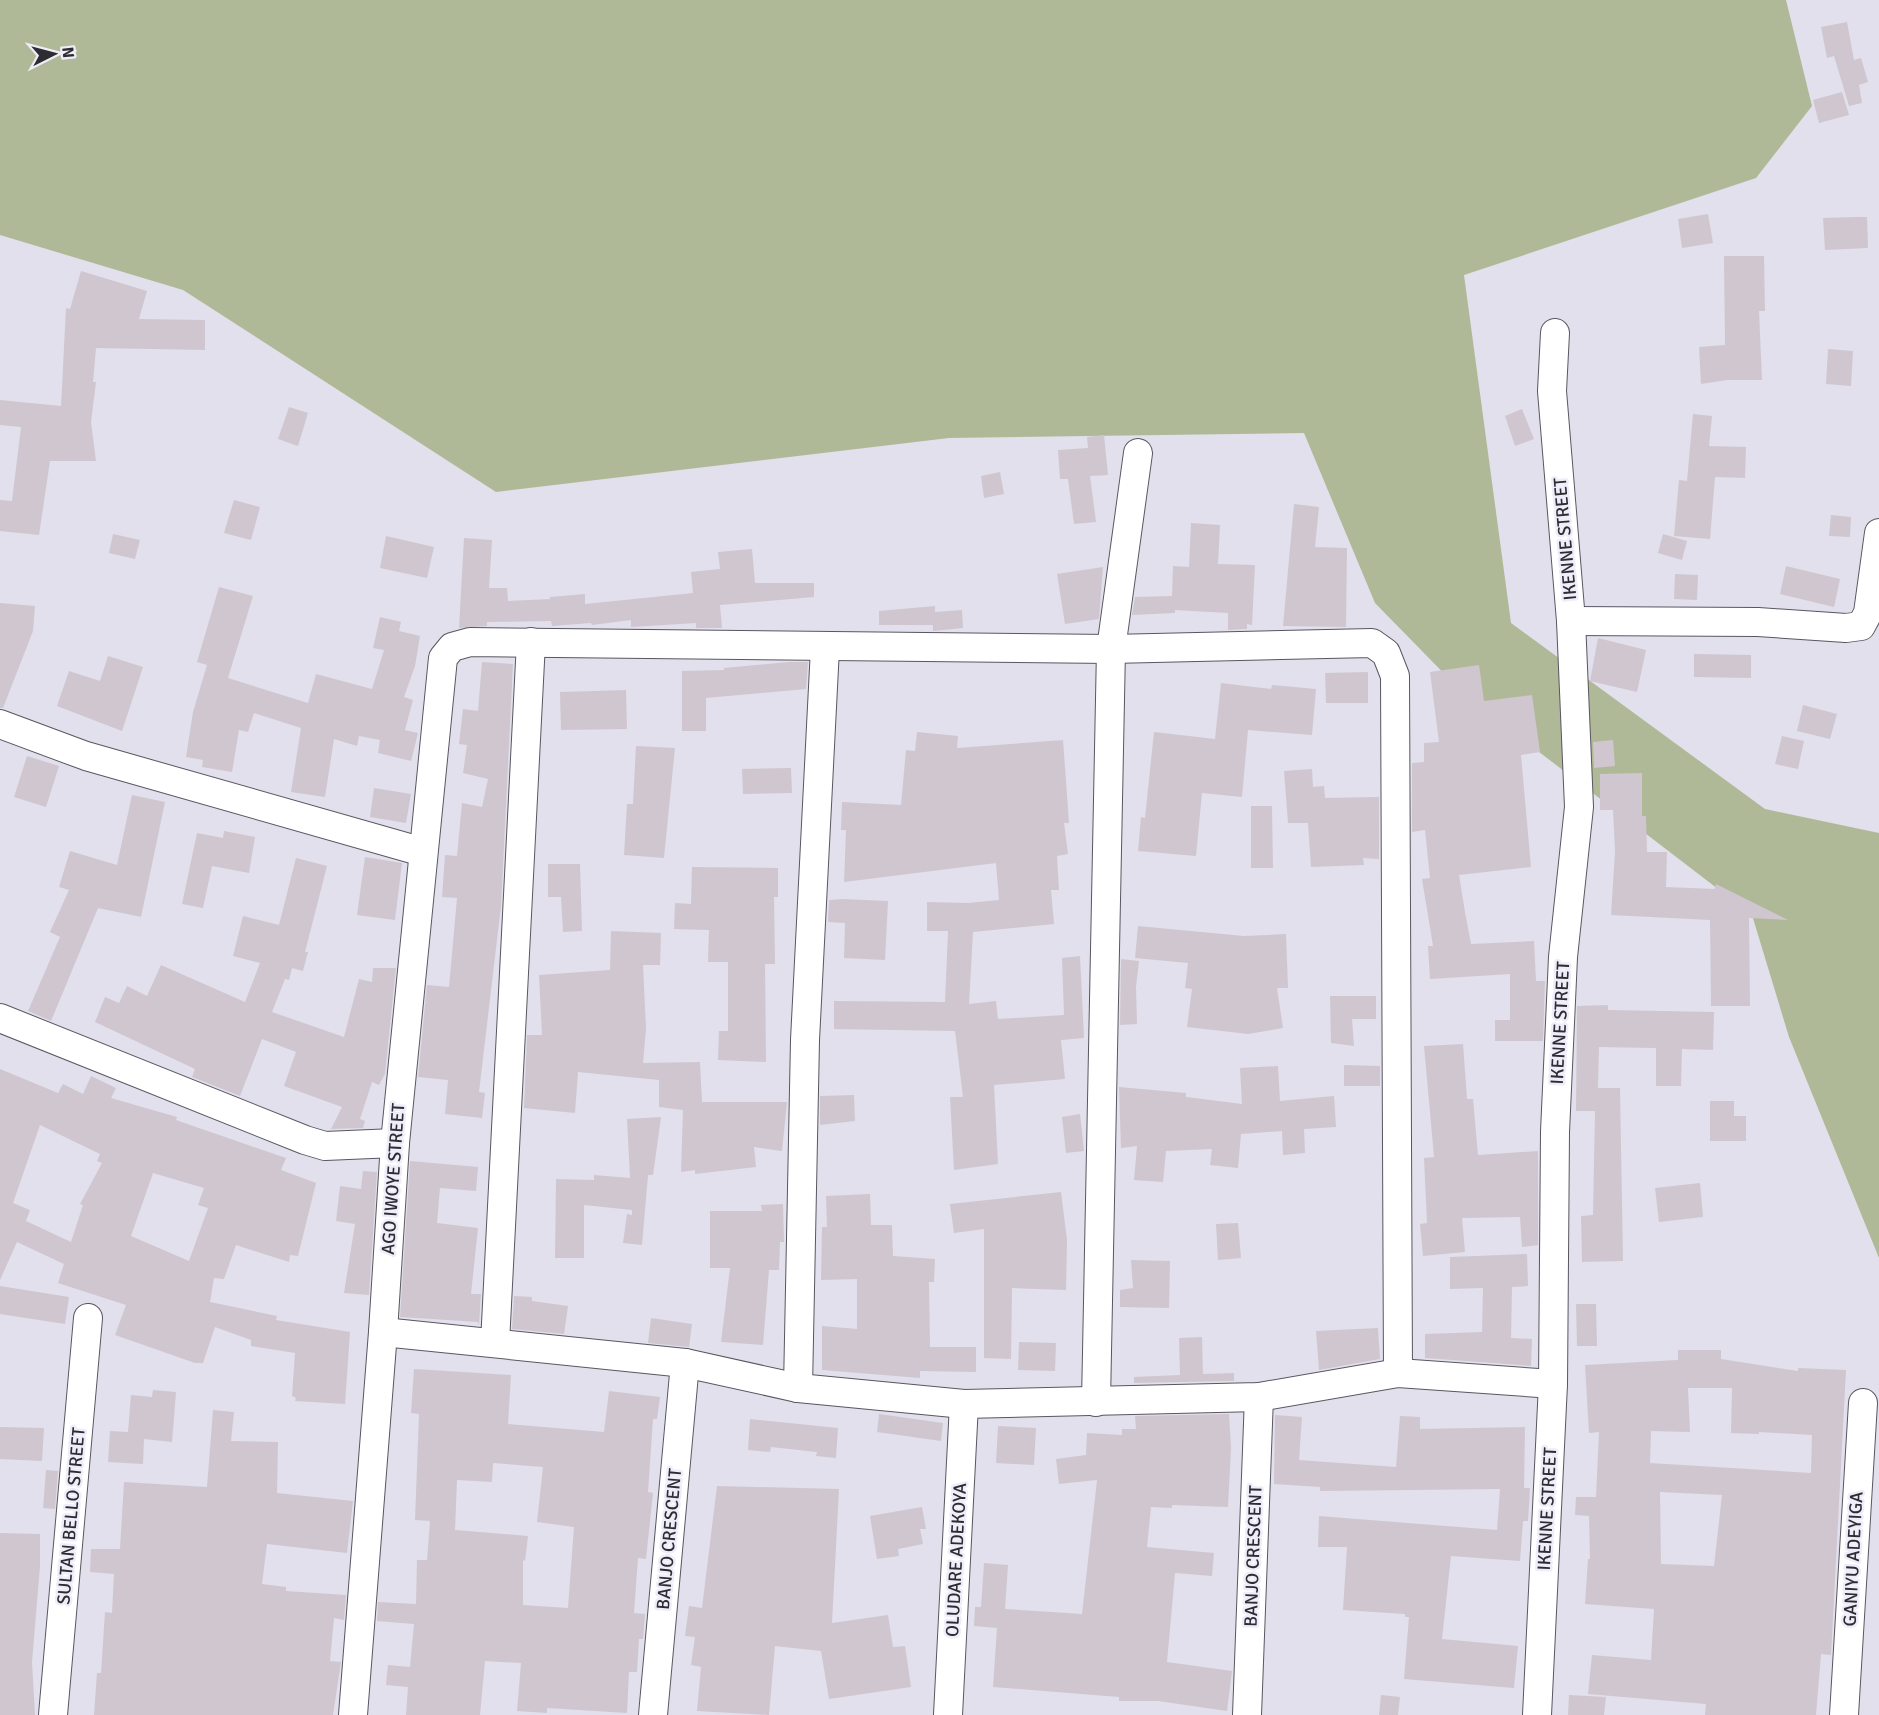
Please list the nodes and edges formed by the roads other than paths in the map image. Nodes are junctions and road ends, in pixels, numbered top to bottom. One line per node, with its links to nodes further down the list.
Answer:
1 (1555, 333): 4 (street, IKENNE STREET)
2 (1138, 453): 7 (street)
3 (1879, 533): 4 (street)
4 (1572, 621): 17 (street, IKENNE STREET)
5 (531, 642): 6 (street); 9 (street, AGO IWOYE STREET); 14 (street)
6 (825, 648): 7 (street); 18 (street)
7 (1111, 649): 16 (street); 20 (street)
8 (0, 724): 9 (street)
9 (423, 852): 11 (street, AGO IWOYE STREET)
10 (0, 1018): 11 (street)
11 (394, 1143): 13 (street, AGO IWOYE STREET)
12 (88, 1318): 23 (street, SULTAN BELLO STREET)
13 (383, 1332): 14 (street); 24 (street, AGO IWOYE STREET)
14 (495, 1343): 15 (street)
15 (685, 1363): 18 (street); 25 (street, BANJO CRESCENT)
16 (1398, 1373): 17 (street); 19 (street)
17 (1553, 1384): 28 (street, IKENNE STREET)
18 (798, 1388): 22 (street)
19 (1259, 1397): 20 (street); 27 (street, BANJO CRESCENT)
20 (1095, 1402): 22 (street)
21 (1863, 1403): 29 (street, GANIYU ADEYIGA)
22 (964, 1404): 26 (street, OLUDARE ADEKOYA)
23 (53, 1715)
24 (353, 1715)
25 (653, 1715)
26 (948, 1715)
27 (1247, 1715)
28 (1537, 1715)
29 (1844, 1715)

